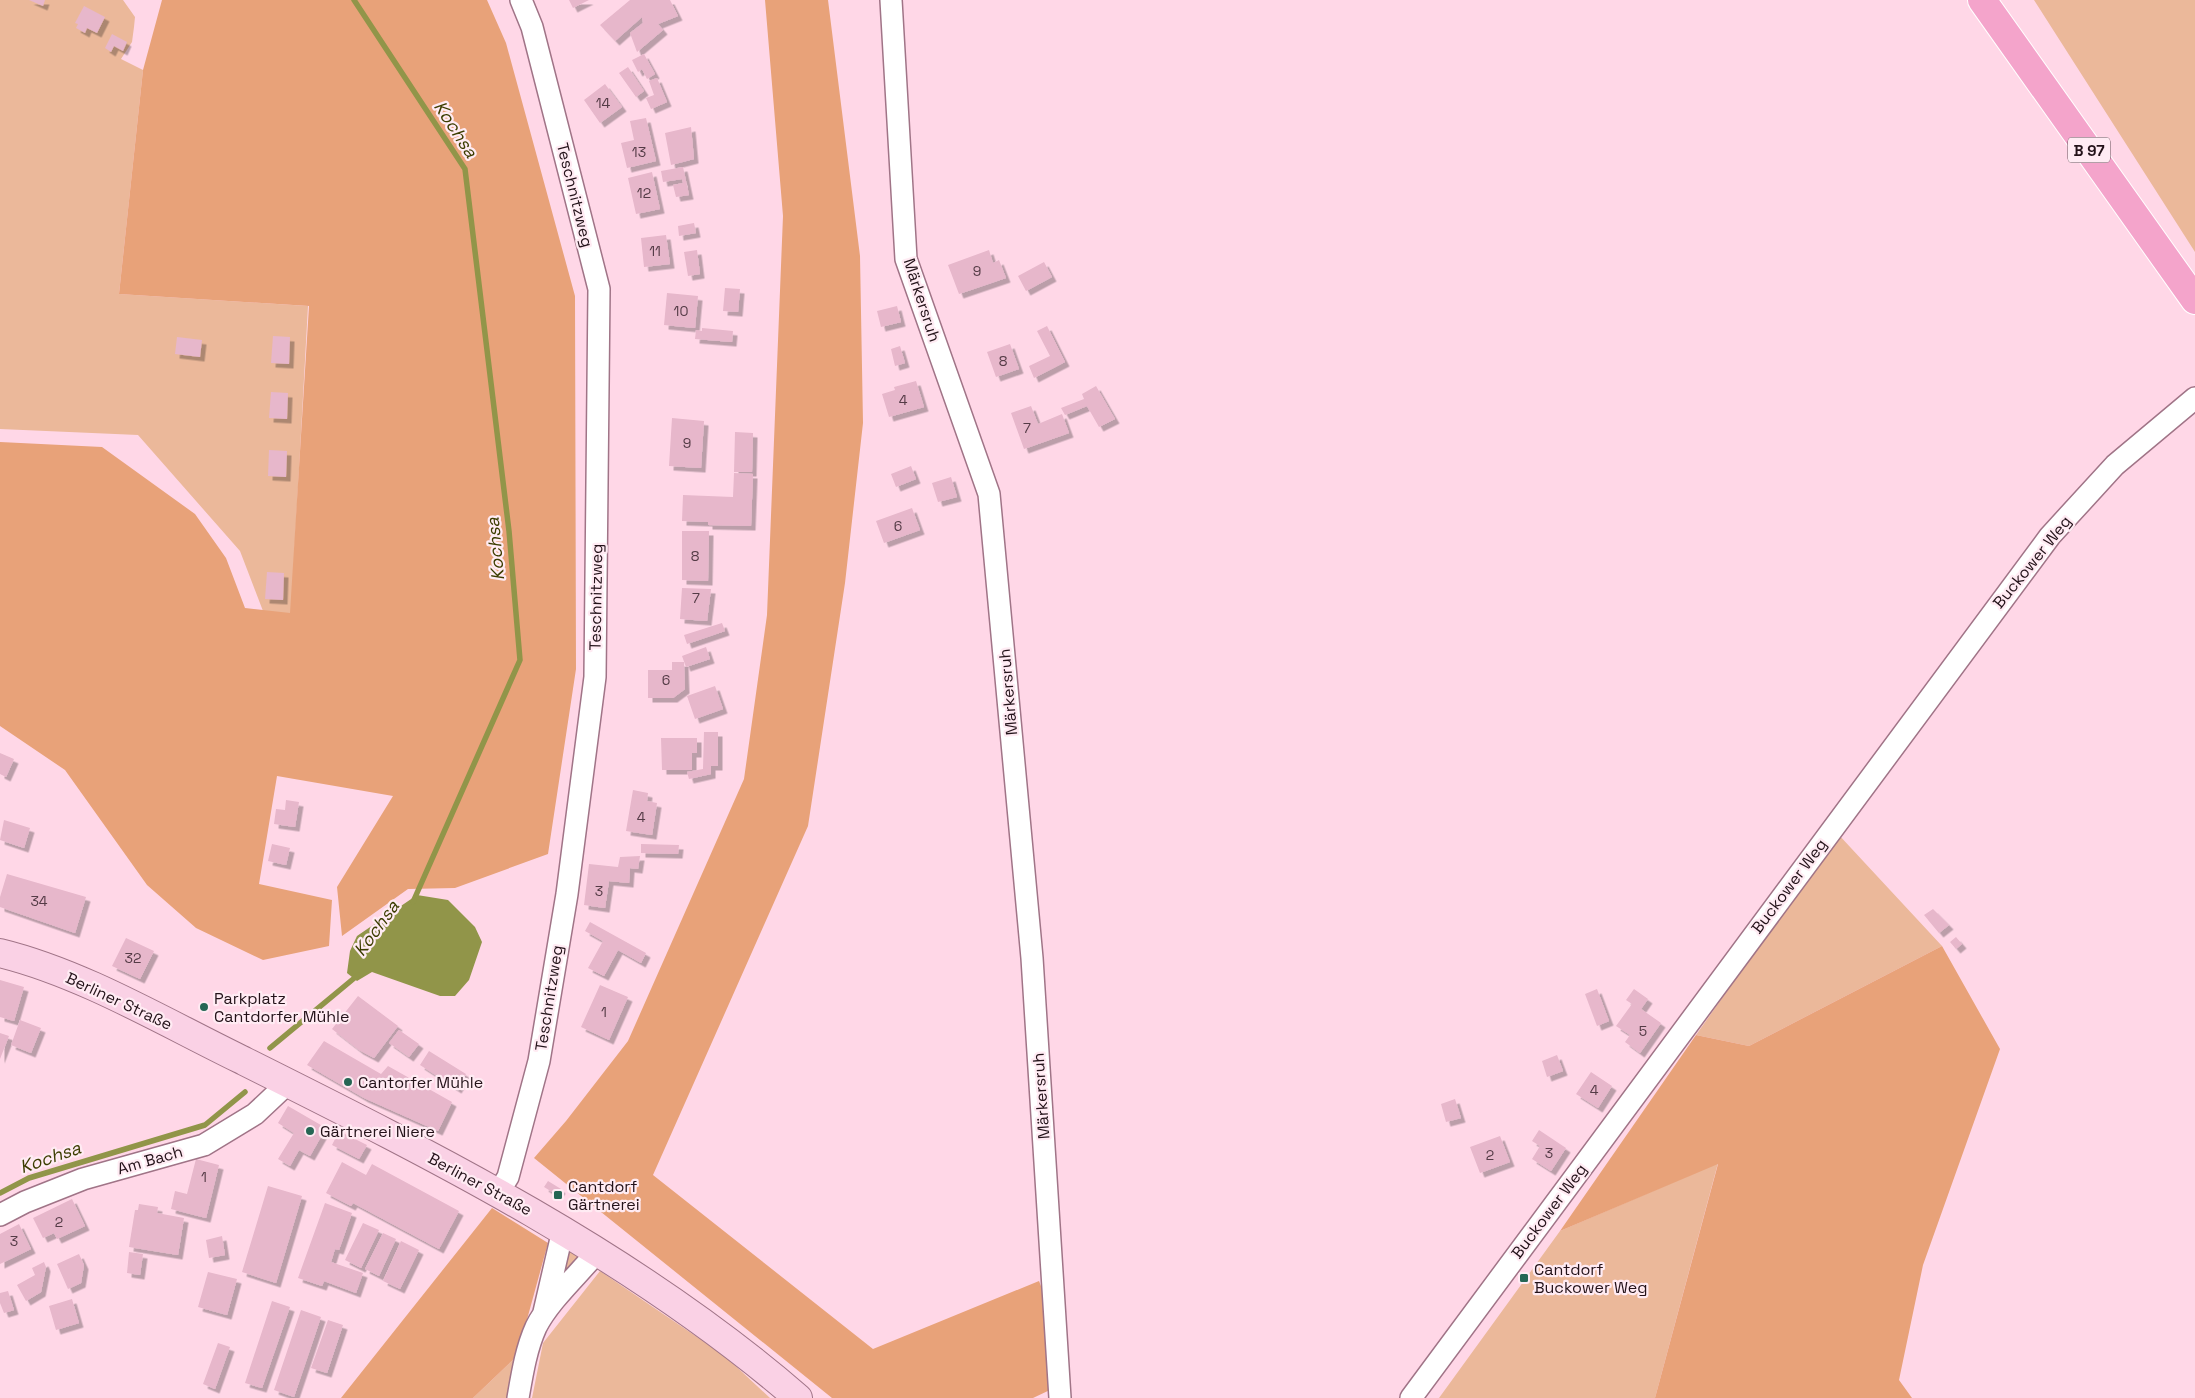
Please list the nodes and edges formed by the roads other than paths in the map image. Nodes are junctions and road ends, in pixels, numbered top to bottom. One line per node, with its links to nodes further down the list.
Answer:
1 (521, 0): 8 (street, Teschnitzweg)
2 (892, 0): 15 (street, Märkersruh)
3 (1982, 0): 4 (main road, B 97)
4 (2195, 300)
5 (2195, 398): 16 (street, Buckower Weg)
6 (0, 952): 7 (main road, Berliner Straße)
7 (288, 1083): 8 (main road, Berliner Straße); 9 (street, Am Bach)
8 (498, 1193): 10 (main road, Berliner Straße)
9 (0, 1215)
10 (562, 1230): 11 (main road, Berliner Straße); 12 (street)
11 (597, 1252): 12 (street); 14 (main road, Berliner Straße)
12 (543, 1315): 13 (street)
13 (518, 1398)
14 (798, 1398)
15 (1060, 1398)
16 (1410, 1398)

